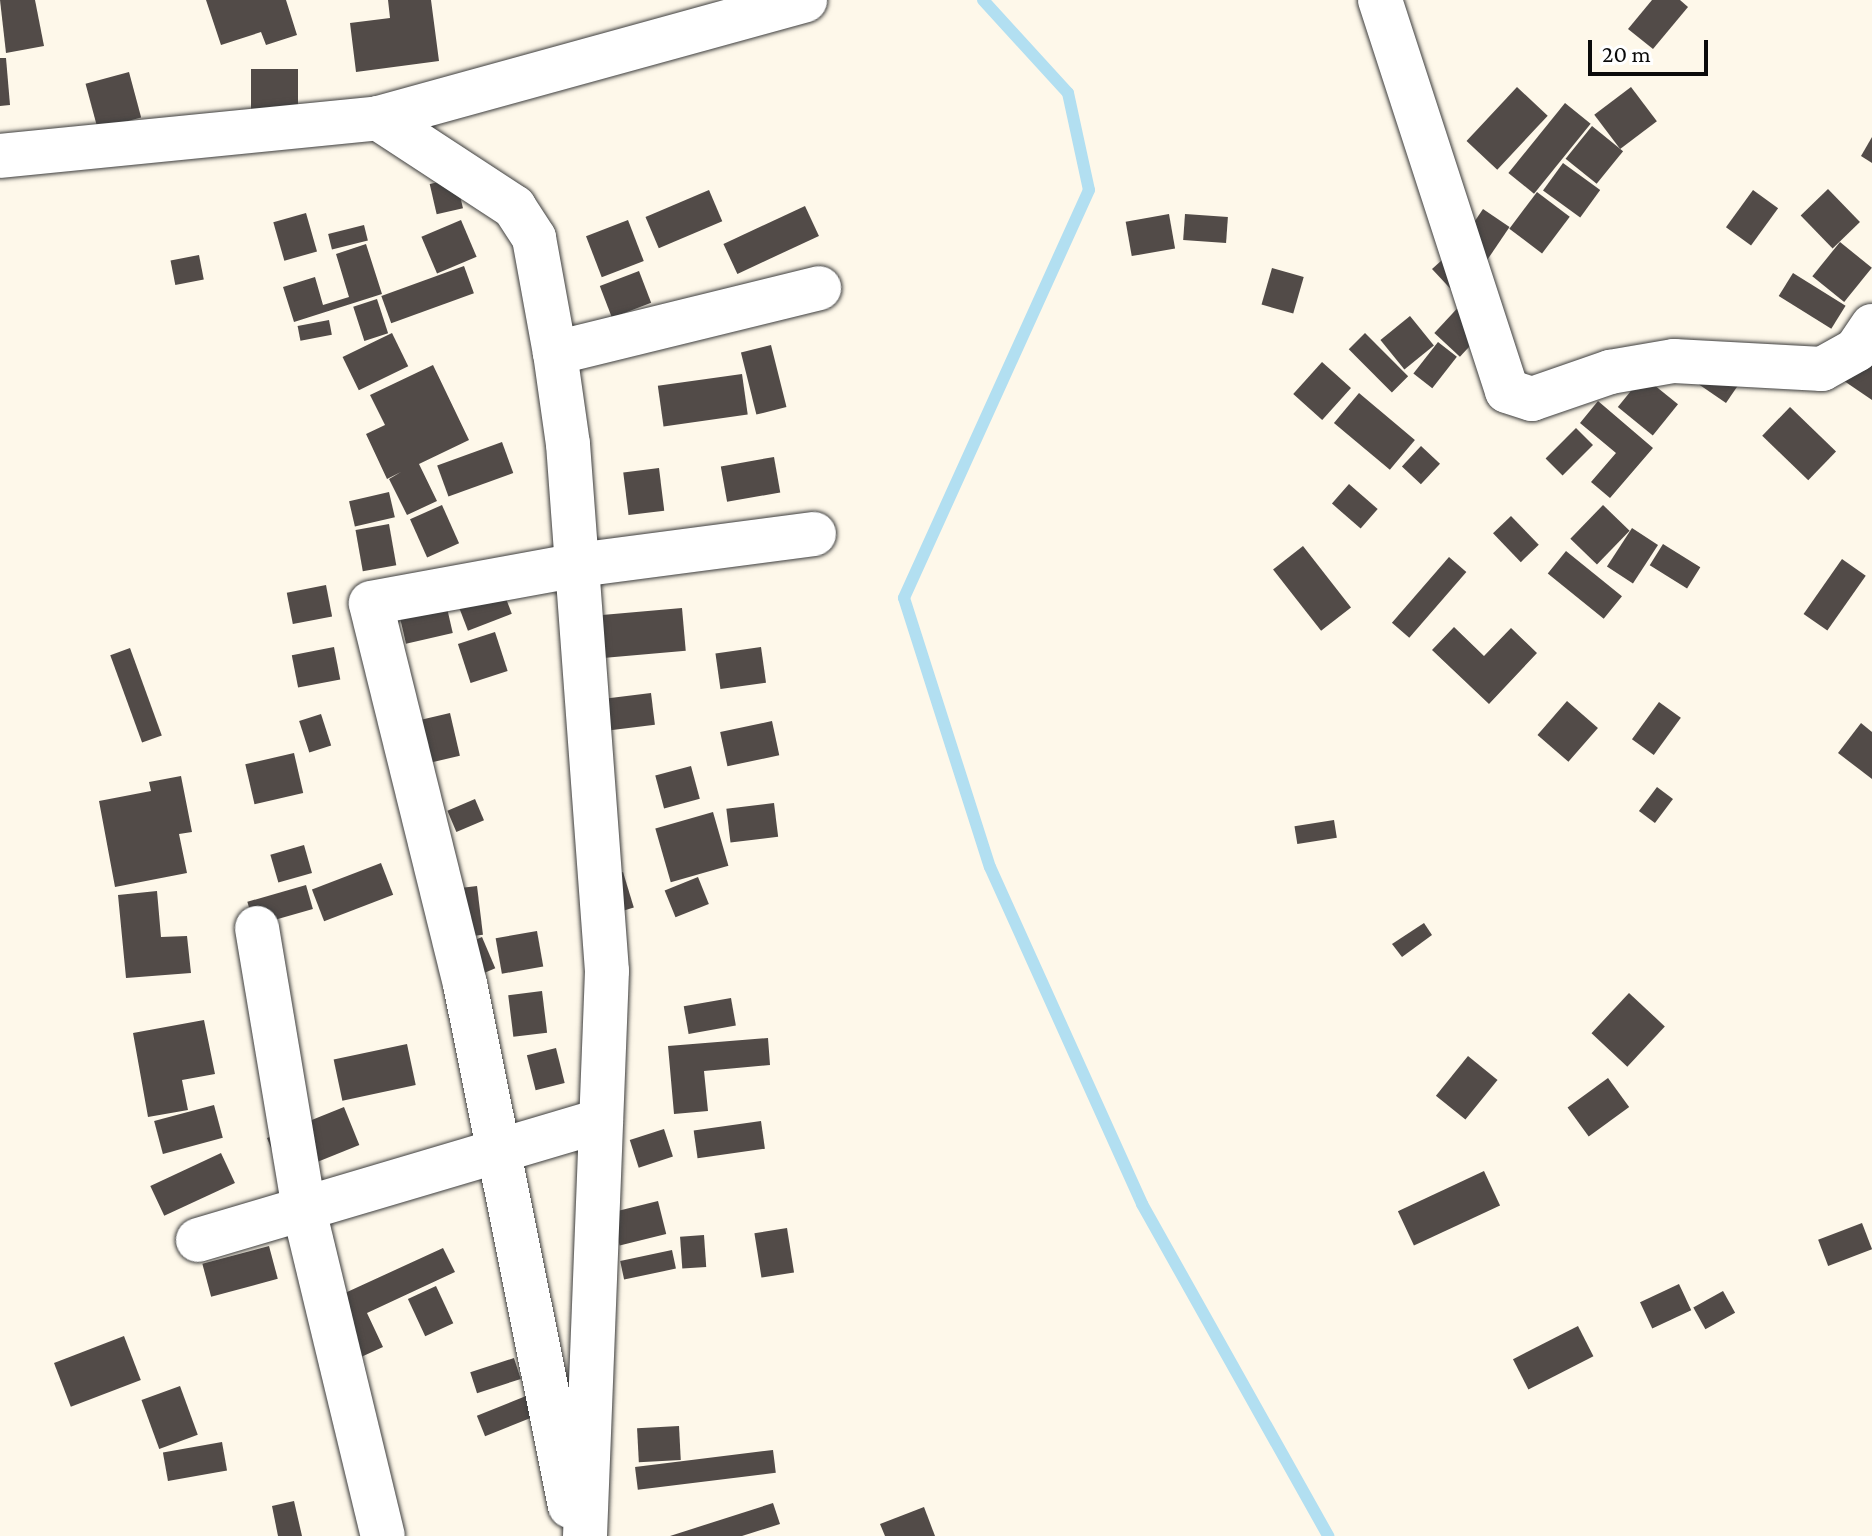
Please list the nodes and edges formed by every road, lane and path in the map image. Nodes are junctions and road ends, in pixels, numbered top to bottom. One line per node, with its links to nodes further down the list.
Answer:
1 (805, 0): 3 (street)
2 (1380, 0): 6 (street)
3 (378, 118): 4 (street); 7 (street)
4 (0, 156)
5 (819, 288): 7 (street)
6 (1872, 326)
7 (555, 353): 9 (street)
8 (814, 534): 9 (street)
9 (578, 565): 11 (street); 12 (street)
10 (257, 928): 13 (street)
11 (601, 1121): 12 (street); 17 (street)
12 (498, 1149): 13 (street); 16 (street)
13 (304, 1210): 14 (street); 15 (street)
14 (198, 1240)
15 (383, 1536)
16 (576, 1536)
17 (585, 1536)

